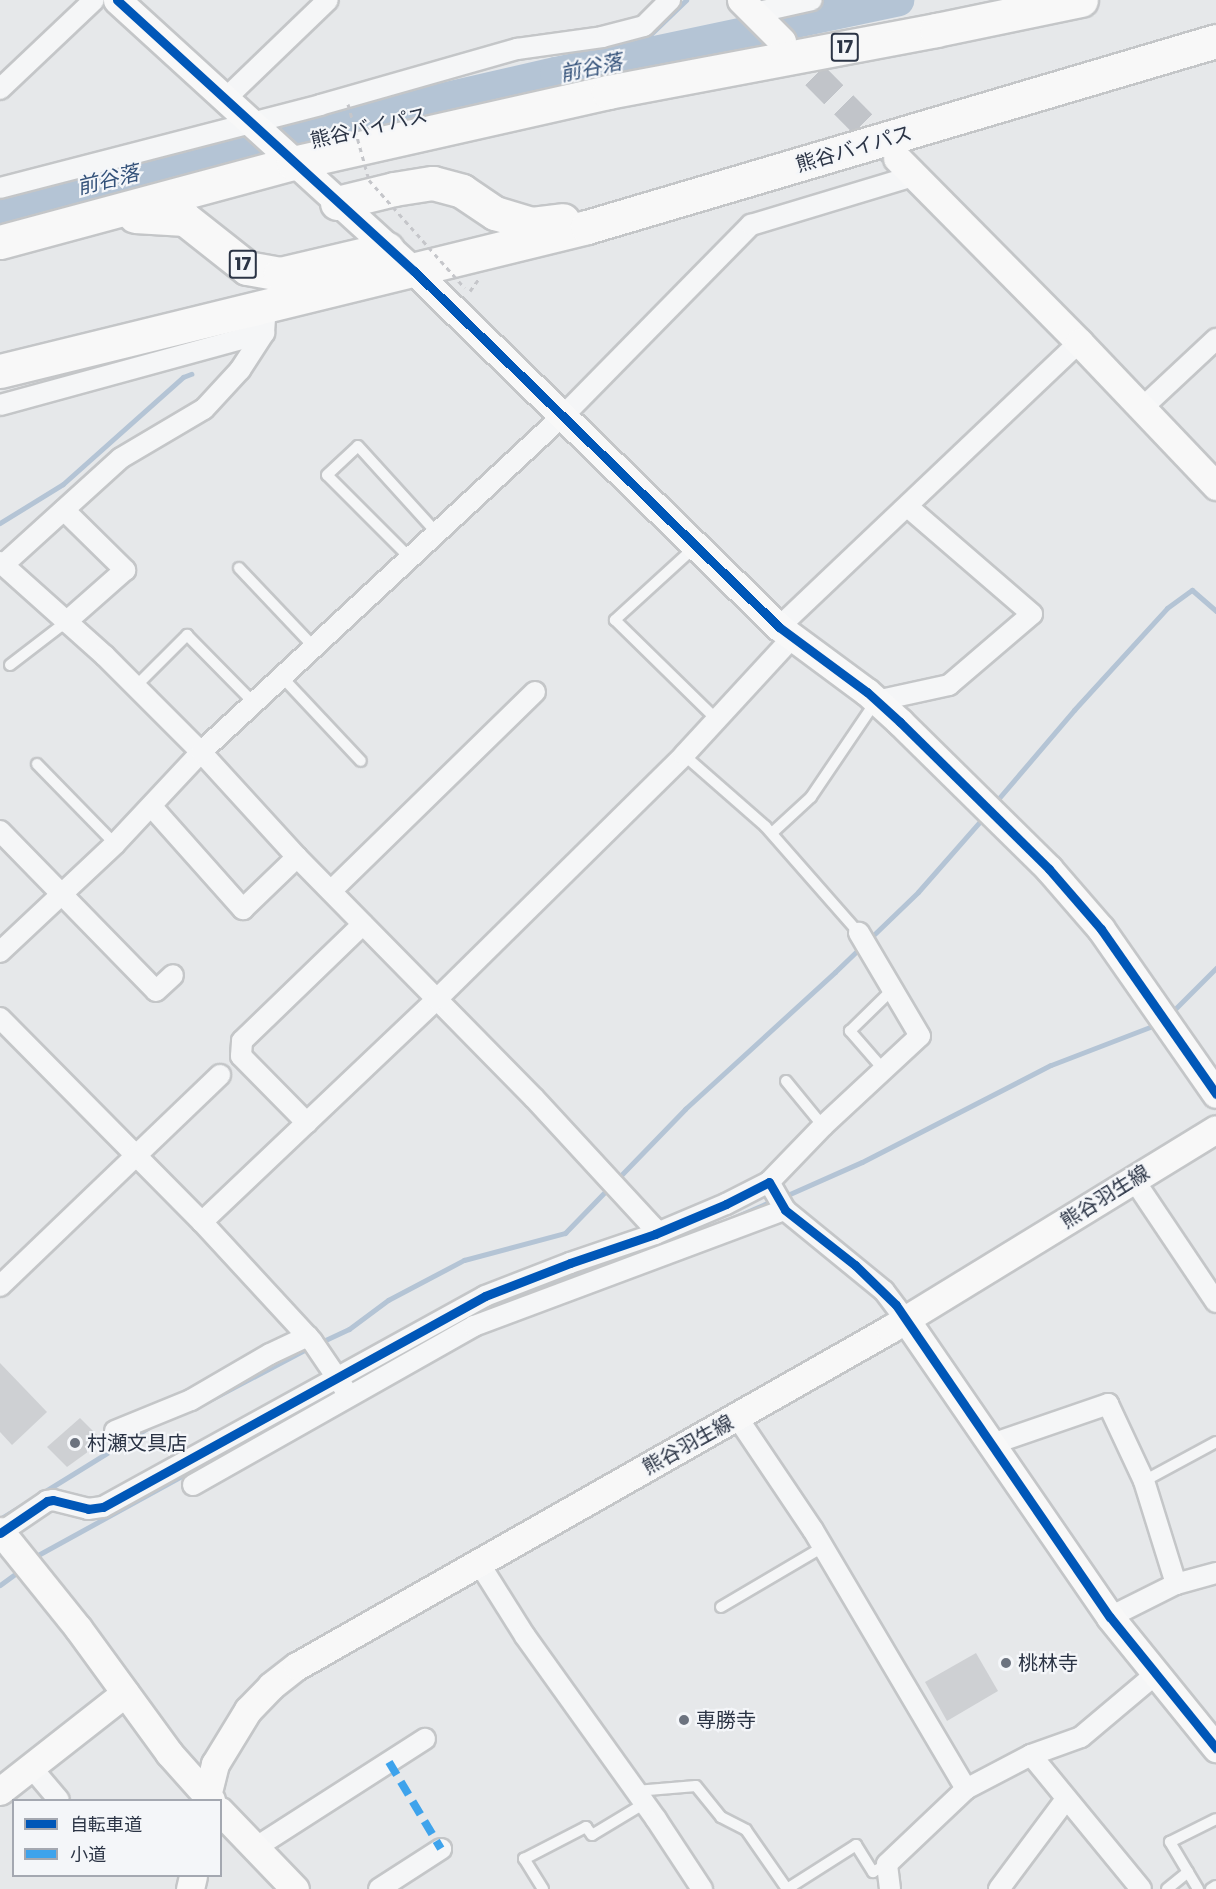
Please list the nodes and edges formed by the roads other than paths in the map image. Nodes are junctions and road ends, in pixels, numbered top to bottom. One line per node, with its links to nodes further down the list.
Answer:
1 (94, 0): 10 (street)
2 (117, 0): 11 (street)
3 (328, 0): 11 (street)
4 (669, 0): 12 (street)
5 (812, 0): 7 (street)
6 (1081, 0): 13 (highway, 熊谷バイパス / 17)
7 (750, 9): 8 (street)
8 (782, 41)
9 (1216, 41): 18 (highway, 熊谷バイパス)
10 (0, 89)
11 (224, 100): 12 (street)
12 (249, 123): 13 (street); 15 (street)
13 (293, 163): 16 (street); 17 (highway, 熊谷バイパス / 17)
14 (905, 167): 24 (street); 28 (street)
15 (0, 188)
16 (337, 203): 18 (highway); 20 (street)
17 (110, 214): 19 (highway, 熊谷バイパス / 17); 20 (highway, 17)
18 (587, 227): 21 (highway, 熊谷バイパス)
19 (0, 242)
20 (387, 249): 21 (street)
21 (414, 271): 22 (highway, 熊谷バイパス); 28 (street)
22 (265, 320): 25 (highway, 熊谷バイパス); 26 (street); 31 (street)
23 (1216, 339): 27 (street)
24 (1079, 342): 27 (street); 30 (street)
25 (0, 371)
26 (0, 405)
27 (1141, 409): 29 (street)
28 (564, 414): 32 (street); 33 (street)
29 (1216, 486)
30 (908, 507): 38 (street); 44 (street)
31 (64, 510): 35 (street); 37 (street)
32 (437, 533): 34 (street); 34 (lane)
33 (697, 545): 38 (street); 46 (lane)
34 (410, 558): 39 (street)
35 (2, 564): 37 (street)
36 (239, 568): 39 (lane)
37 (66, 622): 40 (lane); 42 (street)
38 (786, 632): 44 (street); 46 (street)
39 (314, 647): 41 (street)
40 (10, 665)
41 (282, 677): 45 (street); 49 (lane)
42 (135, 687): 45 (lane); 47 (street)
43 (535, 692): 56 (street)
44 (876, 701): 53 (lane); 68 (street)
45 (254, 703): 47 (street)
46 (716, 719): 48 (street)
47 (201, 752): 51 (street); 55 (street)
48 (684, 755): 53 (lane); 63 (street)
49 (361, 761)
50 (37, 764): 54 (lane)
51 (152, 807): 54 (street); 55 (street)
52 (0, 831): 57 (street)
53 (772, 833): 59 (lane)
54 (115, 844): 57 (street)
55 (297, 857): 56 (street)
56 (331, 891): 58 (street)
57 (62, 893): 60 (street); 61 (street)
58 (363, 924): 63 (street); 69 (street)
59 (859, 933): 62 (street)
60 (0, 952)
61 (173, 975)
62 (894, 988): 65 (street); 65 (lane)
63 (437, 999): 69 (street); 76 (street)
64 (0, 1018): 72 (street)
65 (884, 1070): 70 (street)
66 (220, 1075): 72 (street)
67 (786, 1081): 70 (lane)
68 (1216, 1094)
69 (307, 1123): 75 (street)
70 (823, 1126): 74 (street)
71 (1216, 1129): 73 (street, 熊谷羽生線)
72 (136, 1156): 75 (street); 77 (street)
73 (1134, 1179): 78 (street); 79 (street, 熊谷羽生線)
74 (777, 1197): 76 (street); 79 (street); 81 (street)
75 (202, 1222): 80 (street)
76 (655, 1234): 81 (street)
77 (0, 1286)
78 (1216, 1302)
79 (906, 1320): 82 (street, 熊谷羽生線); 85 (street)
80 (313, 1342): 81 (street); 83 (street)
81 (344, 1387): 87 (street); 88 (street)
82 (737, 1418): 89 (street); 90 (street, 熊谷羽生線)
83 (115, 1431)
84 (1216, 1442): 86 (lane)
85 (992, 1444): 86 (street); 94 (street)
86 (1144, 1481): 92 (street)
87 (193, 1485)
88 (0, 1532): 96 (street)
89 (823, 1547): 93 (lane); 101 (street)
90 (479, 1563): 103 (street); 106 (street, 熊谷羽生線)
91 (1216, 1573): 92 (street)
92 (1176, 1584): 94 (street)
93 (721, 1607)
94 (1110, 1617): 95 (street)
95 (1157, 1672): 98 (street); 99 (street)
96 (125, 1693): 100 (street); 105 (street)
97 (425, 1739): 110 (street)
98 (1216, 1748)
99 (1031, 1755): 101 (street); 107 (street)
100 (31, 1767): 102 (street); 104 (street)
101 (966, 1790): 112 (street)
102 (0, 1791)
103 (640, 1797): 112 (lane); 117 (lane); 118 (street)
104 (58, 1799)
105 (208, 1799)
106 (211, 1799)
107 (1066, 1799): 120 (street); 121 (street)
108 (222, 1814): 110 (street)
109 (1216, 1819): 113 (lane)
110 (255, 1848): 115 (street)
111 (441, 1849): 116 (street)
112 (887, 1864): 119 (street)
113 (1188, 1872): 122 (lane); 123 (lane)
114 (1216, 1886): 124 (lane)
115 (295, 1889)
116 (380, 1889)
117 (543, 1889)
118 (702, 1889)
119 (890, 1889)
120 (999, 1889)
121 (1141, 1889)
122 (1167, 1889)
123 (1198, 1889)
124 (1211, 1889)

